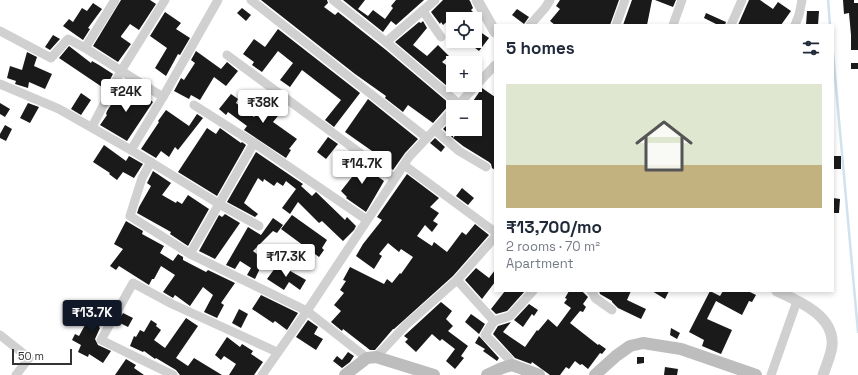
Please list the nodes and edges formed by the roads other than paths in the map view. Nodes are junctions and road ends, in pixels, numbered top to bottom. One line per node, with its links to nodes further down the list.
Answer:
1 (115, 0): 23 (street)
2 (165, 0): 26 (street)
3 (218, 0): 28 (street)
4 (251, 0): 35 (street)
5 (333, 0): 22 (street)
6 (435, 0): 13 (street)
7 (477, 0): 19 (street)
8 (550, 0): 14 (street)
9 (625, 0): 15 (street)
10 (682, 0): 16 (street)
11 (742, 0): 17 (street)
12 (802, 0): 18 (street)
13 (423, 11): 21 (street); 22 (street)
14 (531, 24)
15 (616, 24)
16 (673, 24)
17 (731, 24)
18 (796, 24)
19 (494, 30)
20 (0, 31): 23 (street)
21 (442, 37)
22 (386, 42): 29 (street)
23 (85, 48): 26 (street)
24 (227, 54): 41 (street)
25 (494, 65): 30 (street)
26 (121, 72): 28 (street); 33 (street)
27 (0, 84): 33 (street)
28 (163, 97): 37 (street)
29 (448, 100)
30 (462, 100)
31 (194, 105): 36 (street)
32 (446, 118): 34 (street)
33 (92, 127): 37 (street)
34 (435, 130): 35 (street); 40 (street)
35 (427, 138): 39 (street)
36 (254, 143): 42 (street); 43 (street)
37 (131, 150): 38 (street)
38 (150, 162): 42 (street); 47 (street)
39 (404, 165): 41 (street); 45 (street)
40 (486, 167)
41 (394, 178): 43 (street)
42 (219, 204): 44 (street); 47 (street)
43 (367, 220): 54 (street)
44 (259, 226)
45 (494, 231)
46 (494, 238): 48 (street)
47 (190, 254): 54 (street)
48 (457, 280): 55 (street); 58 (street)
49 (532, 292): 55 (street)
50 (593, 292): 53 (street)
51 (780, 292): 52 (street)
52 (794, 297): 69 (street); 70 (street)
53 (612, 310)
54 (307, 311): 57 (street); 58 (street)
55 (494, 321): 59 (street)
56 (0, 335): 60 (street)
57 (277, 352): 61 (street); 62 (street)
58 (371, 357): 63 (main road); 64 (main road)
59 (512, 366): 65 (main road); 66 (main road)
60 (16, 375)
61 (173, 375)
62 (262, 375)
63 (345, 375)
64 (434, 375)
65 (487, 375)
66 (538, 375)
67 (595, 375): 68 (main road)
68 (756, 375)
69 (771, 375)
70 (823, 375)

